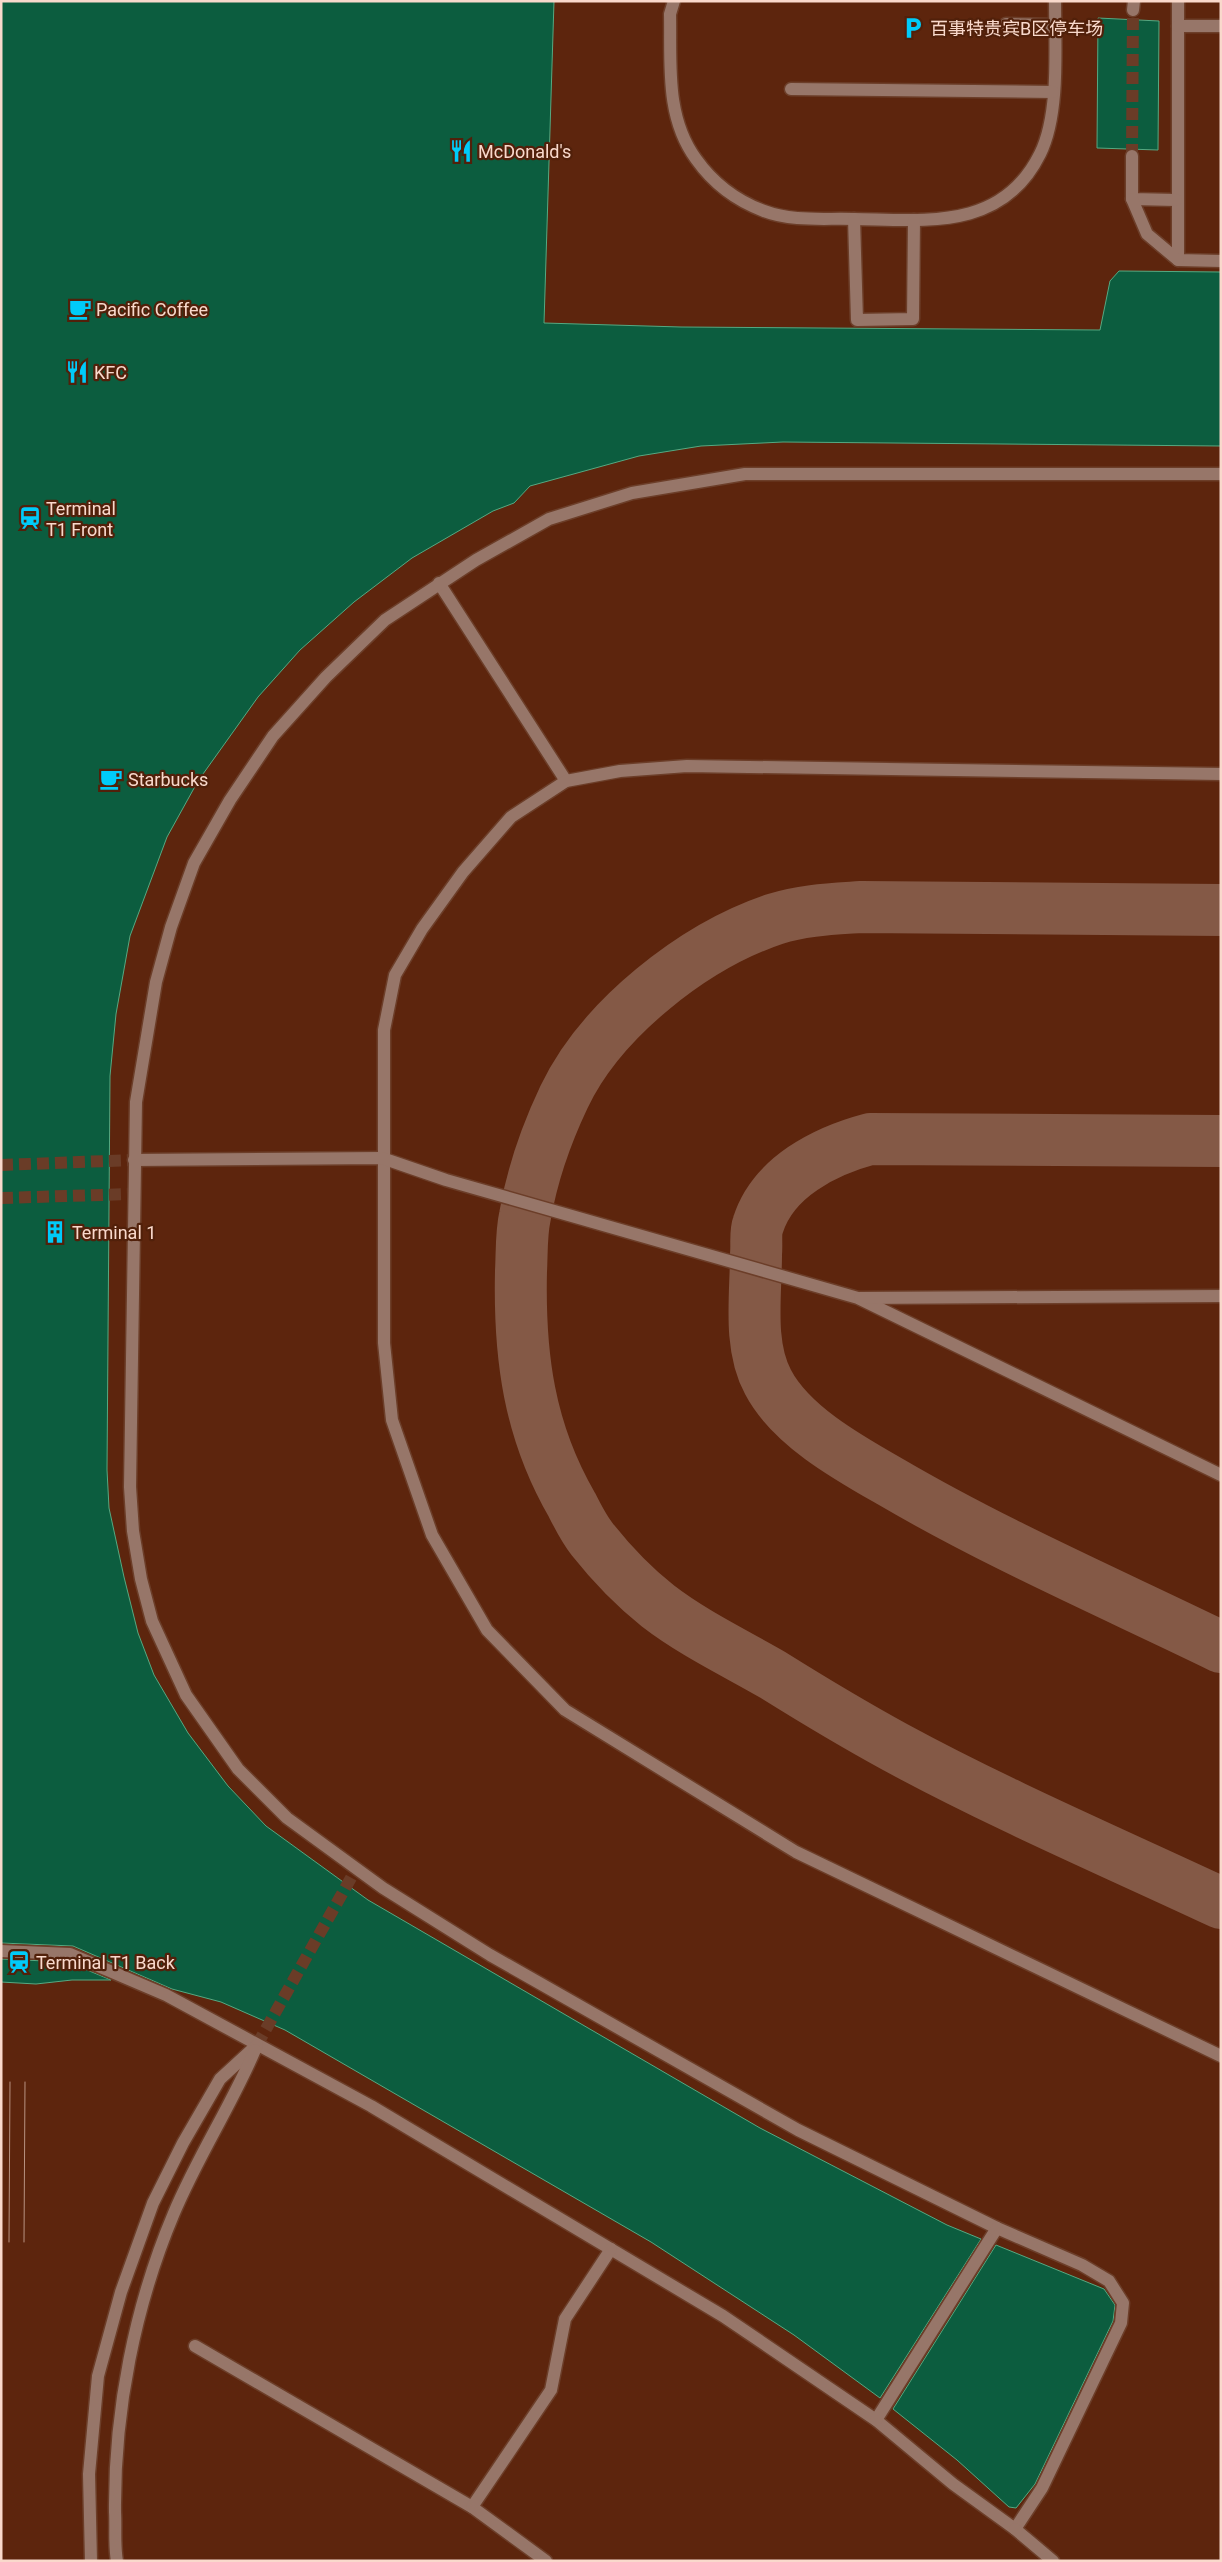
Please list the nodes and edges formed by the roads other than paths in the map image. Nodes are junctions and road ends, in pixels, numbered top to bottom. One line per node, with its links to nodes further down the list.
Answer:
1 (674, 1): 13 (lane)
2 (1055, 1): 5 (lane)
3 (1178, 1): 6 (lane)
4 (1006, 24): 5 (lane)
5 (1055, 24): 9 (lane)
6 (1178, 26): 7 (lane); 12 (lane)
7 (1221, 26)
8 (791, 89): 9 (lane)
9 (1053, 92): 14 (lane)
10 (1132, 156): 11 (lane)
11 (1132, 199): 12 (lane); 15 (lane)
12 (1176, 200): 15 (lane)
13 (854, 219): 14 (lane); 14 (lane)
14 (914, 220)
15 (1178, 260): 16 (lane)
16 (1221, 261)
17 (1221, 474): 18 (lane)
18 (439, 583): 20 (lane); 22 (lane)
19 (1221, 774): 20 (lane)
20 (566, 781): 21 (lane)
21 (382, 1158): 22 (lane); 24 (lane); 28 (lane)
22 (134, 1160): 29 (lane)
23 (1221, 1296): 24 (lane)
24 (858, 1298): 25 (lane)
25 (1221, 1475)
26 (1, 1952): 27 (lane)
27 (257, 2045): 30 (lane); 35 (lane); 36 (lane)
28 (1221, 2056)
29 (997, 2228): 32 (lane); 34 (lane)
30 (611, 2249): 32 (lane); 33 (lane)
31 (195, 2346): 33 (lane)
32 (876, 2420): 34 (lane)
33 (472, 2507): 37 (lane)
34 (1015, 2529): 38 (lane)
35 (91, 2561)
36 (116, 2561)
37 (546, 2561)
38 (1053, 2561)

